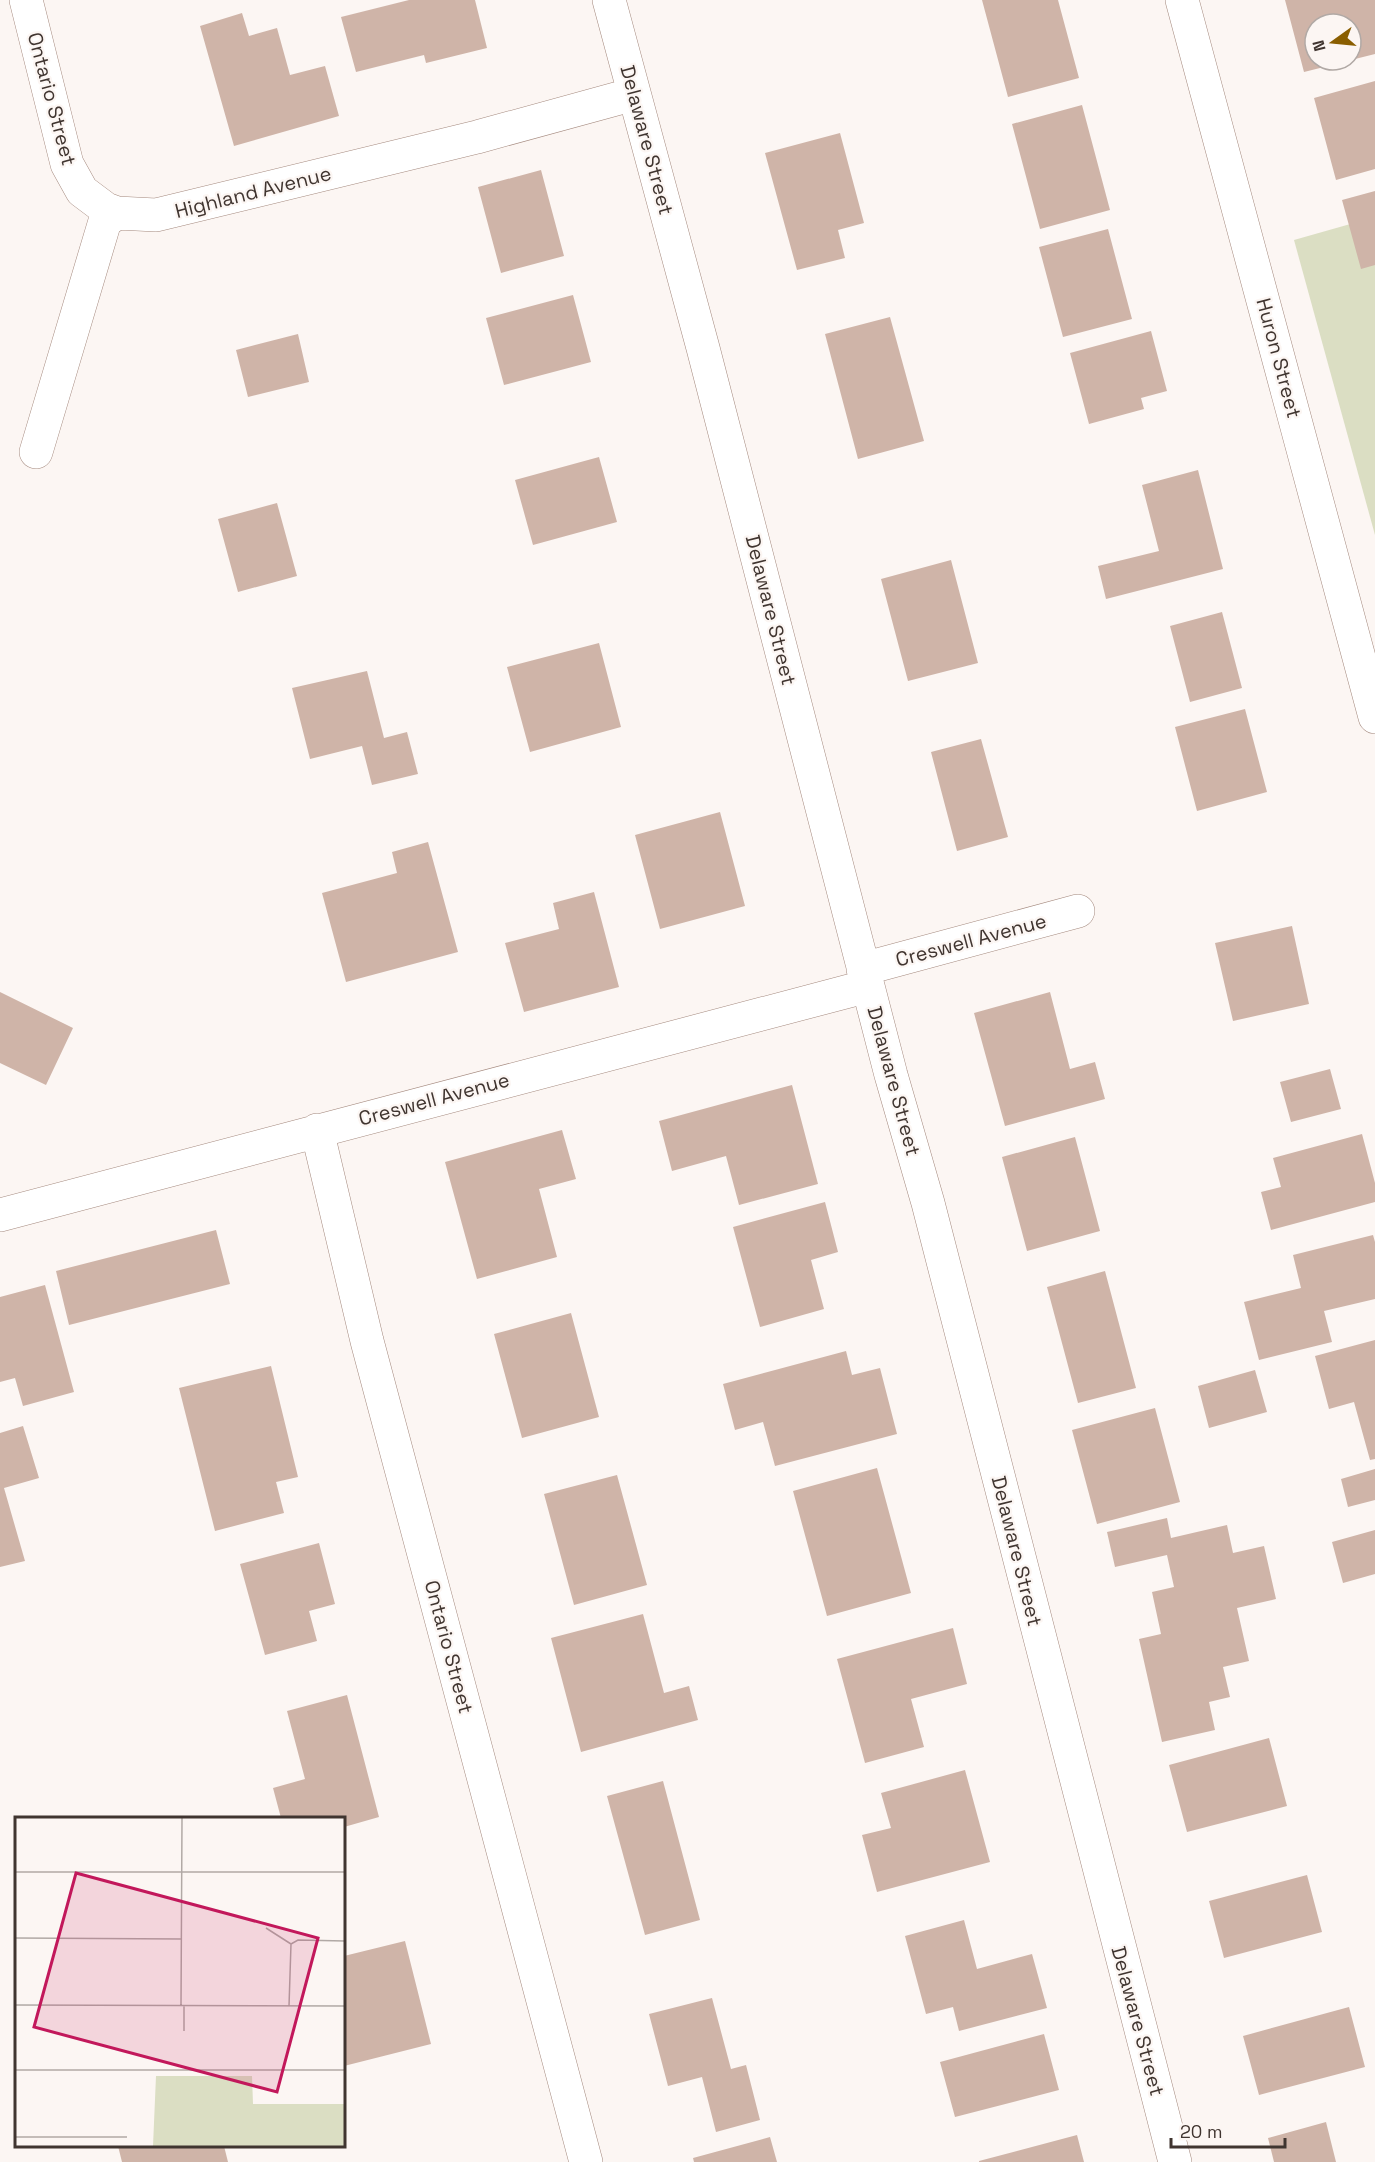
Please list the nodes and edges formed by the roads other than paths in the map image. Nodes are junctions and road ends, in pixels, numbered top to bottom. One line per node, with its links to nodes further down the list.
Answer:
1 (26, 0): 5 (street, Ontario Street)
2 (609, 0): 4 (street, Delaware Street)
3 (1182, 0): 7 (street, Huron Street)
4 (634, 94): 5 (street, Highland Avenue); 9 (street, Delaware Street)
5 (117, 213): 6 (street)
6 (36, 452)
7 (1375, 717)
8 (1078, 911): 9 (street, Creswell Avenue)
9 (866, 977): 10 (street, Creswell Avenue); 13 (street, Delaware Street)
10 (317, 1130): 11 (street, Creswell Avenue); 12 (street, Ontario Street)
11 (0, 1215)
12 (586, 2162)
13 (1175, 2162)

